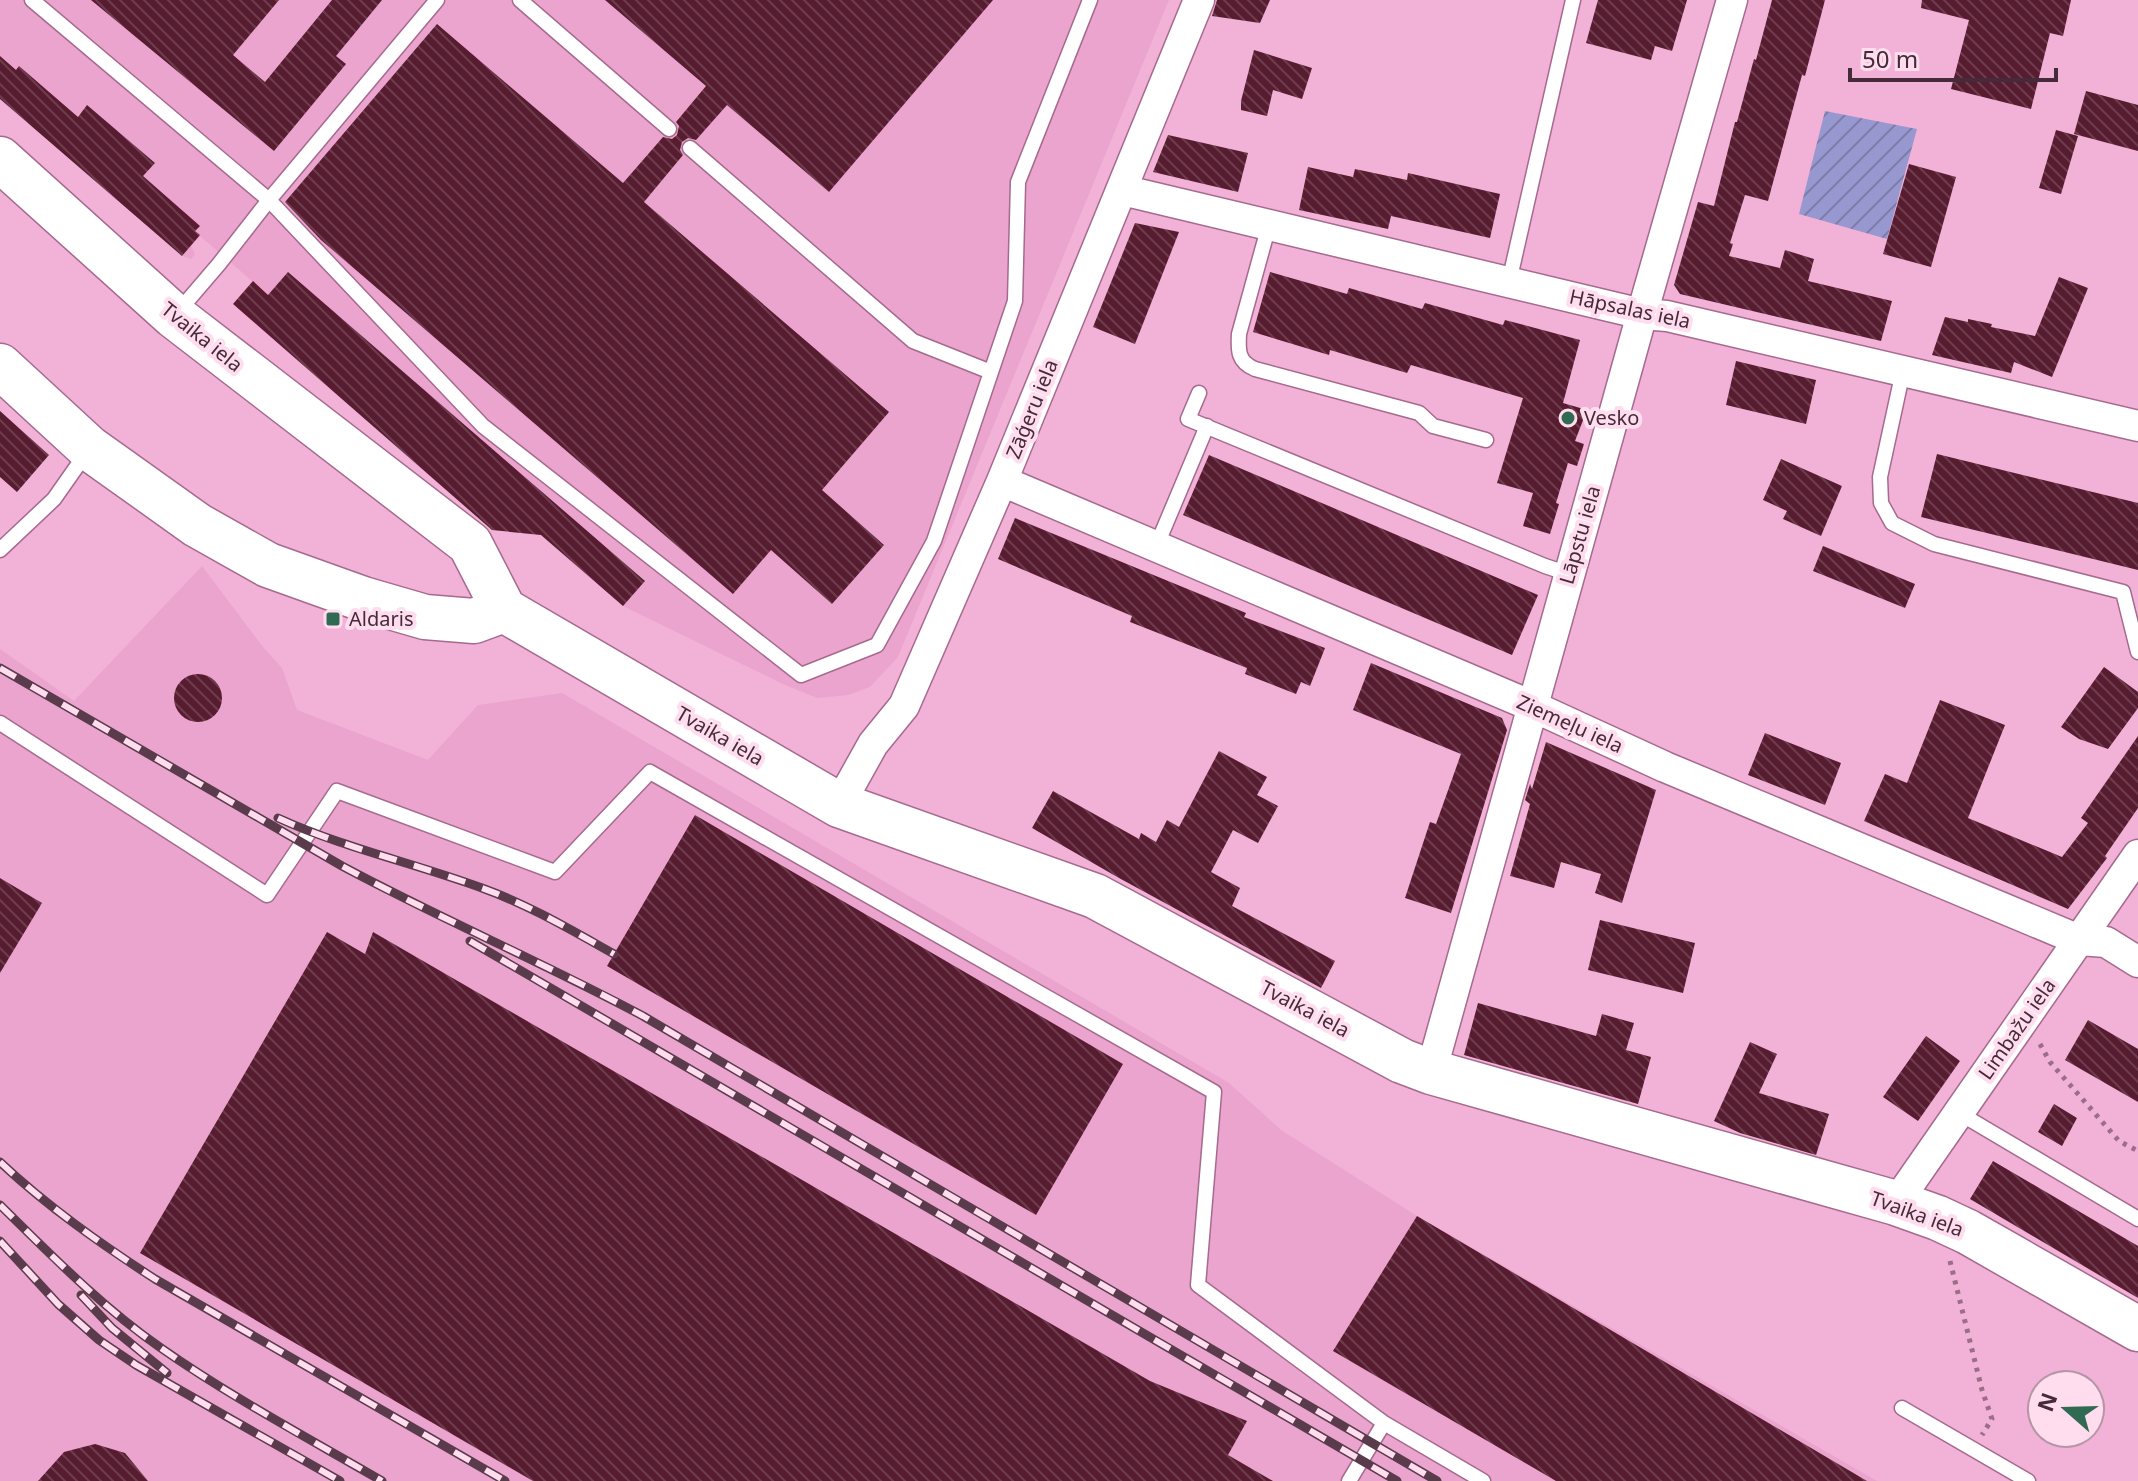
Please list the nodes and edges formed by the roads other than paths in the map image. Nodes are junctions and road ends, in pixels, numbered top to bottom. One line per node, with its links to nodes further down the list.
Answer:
1 (32, 0): 12 (lane)
2 (437, 0): 12 (lane)
3 (520, 0): 8 (lane)
4 (1090, 0): 19 (lane)
5 (1199, 0): 11 (street, Zāģeru iela)
6 (1573, 0): 14 (lane)
7 (1732, 0): 15 (street, Lāpstu iela)
8 (669, 129)
9 (690, 148): 19 (lane)
10 (0, 159): 16 (main road, Tvaika iela)
11 (1122, 190): 13 (street, Hāpsalas iela); 25 (street, Zāģeru iela)
12 (269, 200): 16 (lane); 19 (lane)
13 (1269, 225): 14 (street, Hāpsalas iela); 23 (lane)
14 (1509, 282): 15 (street, Hāpsalas iela)
15 (1642, 314): 18 (street, Hāpsalas iela); 28 (street, Lāpstu iela)
16 (174, 316): 29 (main road, Tvaika iela)
17 (1, 369): 24 (main road)
18 (1903, 371): 22 (street, Hāpsalas iela); 30 (lane)
19 (991, 372)
20 (1199, 393): 21 (lane)
21 (1207, 426): 26 (lane); 28 (lane)
22 (2138, 426)
23 (1486, 440)
24 (89, 448): 27 (lane); 29 (main road)
25 (1002, 481): 26 (street, Ziemeļu iela); 33 (street, Zāģeru iela)
26 (1156, 547): 31 (street, Ziemeļu iela)
27 (0, 550)
28 (1569, 574): 31 (street, Lāpstu iela)
29 (504, 610): 33 (main road, Tvaika iela)
30 (2138, 652)
31 (1532, 706): 35 (street, Ziemeļu iela); 37 (street, Lāpstu iela)
32 (0, 723): 43 (lane)
33 (839, 805): 37 (main road, Tvaika iela)
34 (2138, 855): 35 (street, Limbažu iela)
35 (2079, 940): 36 (street, Ziemeļu iela); 38 (street, Limbažu iela)
36 (2138, 962)
37 (1431, 1072): 39 (main road, Tvaika iela)
38 (1959, 1113): 39 (street, Limbažu iela); 40 (lane)
39 (1896, 1203): 41 (main road, Tvaika iela)
40 (2138, 1219)
41 (2138, 1329)
42 (1902, 1408): 46 (lane)
43 (1384, 1423): 44 (lane); 45 (lane)
44 (1349, 1481)
45 (1483, 1481)
46 (2028, 1481)

